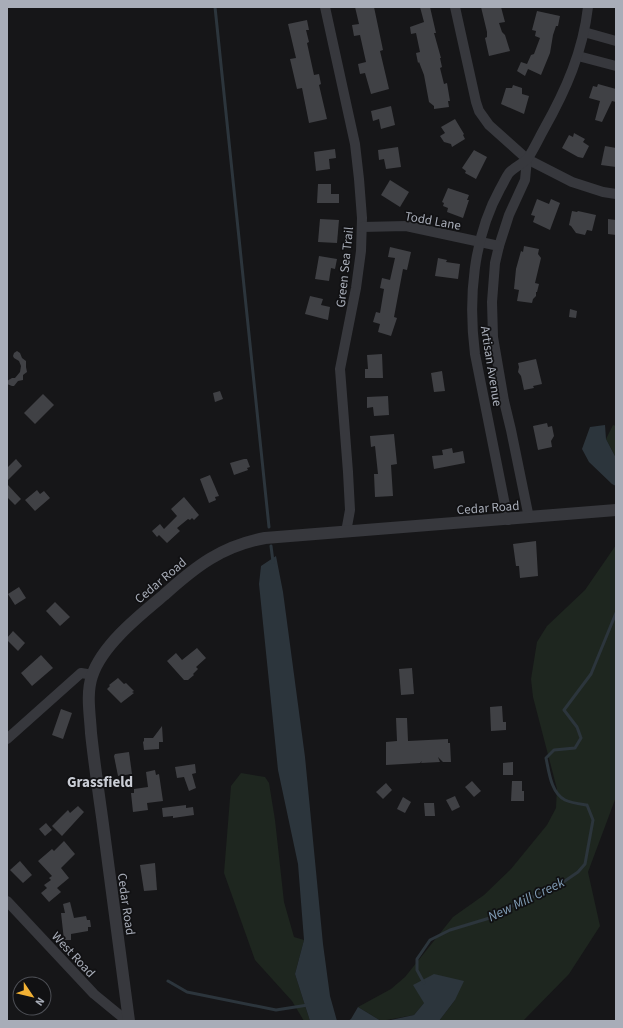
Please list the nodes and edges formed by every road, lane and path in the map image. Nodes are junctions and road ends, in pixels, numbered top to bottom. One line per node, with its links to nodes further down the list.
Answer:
1 (325, 7): 10 (street, Green Sea Trail)
2 (455, 7): 8 (street)
3 (588, 7): 4 (street, Artisan Avenue)
4 (584, 32): 5 (street); 6 (street, Artisan Avenue)
5 (616, 41)
6 (578, 56): 7 (street); 8 (street, Artisan Avenue)
7 (616, 66)
8 (527, 158): 9 (street); 11 (street, Artisan Avenue); 12 (street, Artisan Avenue)
9 (616, 194)
10 (362, 227): 11 (street, Todd Lane); 16 (street, Green Sea Trail)
11 (480, 242): 12 (street, Todd Lane); 15 (street, Artisan Avenue)
12 (499, 246): 14 (street, Artisan Avenue)
13 (616, 510): 14 (street, Cedar Road)
14 (529, 518): 15 (street, Cedar Road)
15 (508, 520): 16 (street, Cedar Road)
16 (346, 532): 17 (street, Cedar Road)
17 (93, 674): 18 (street); 20 (street, Cedar Road)
18 (7, 739)
19 (7, 901): 20 (street, West Road)
20 (128, 1021)

